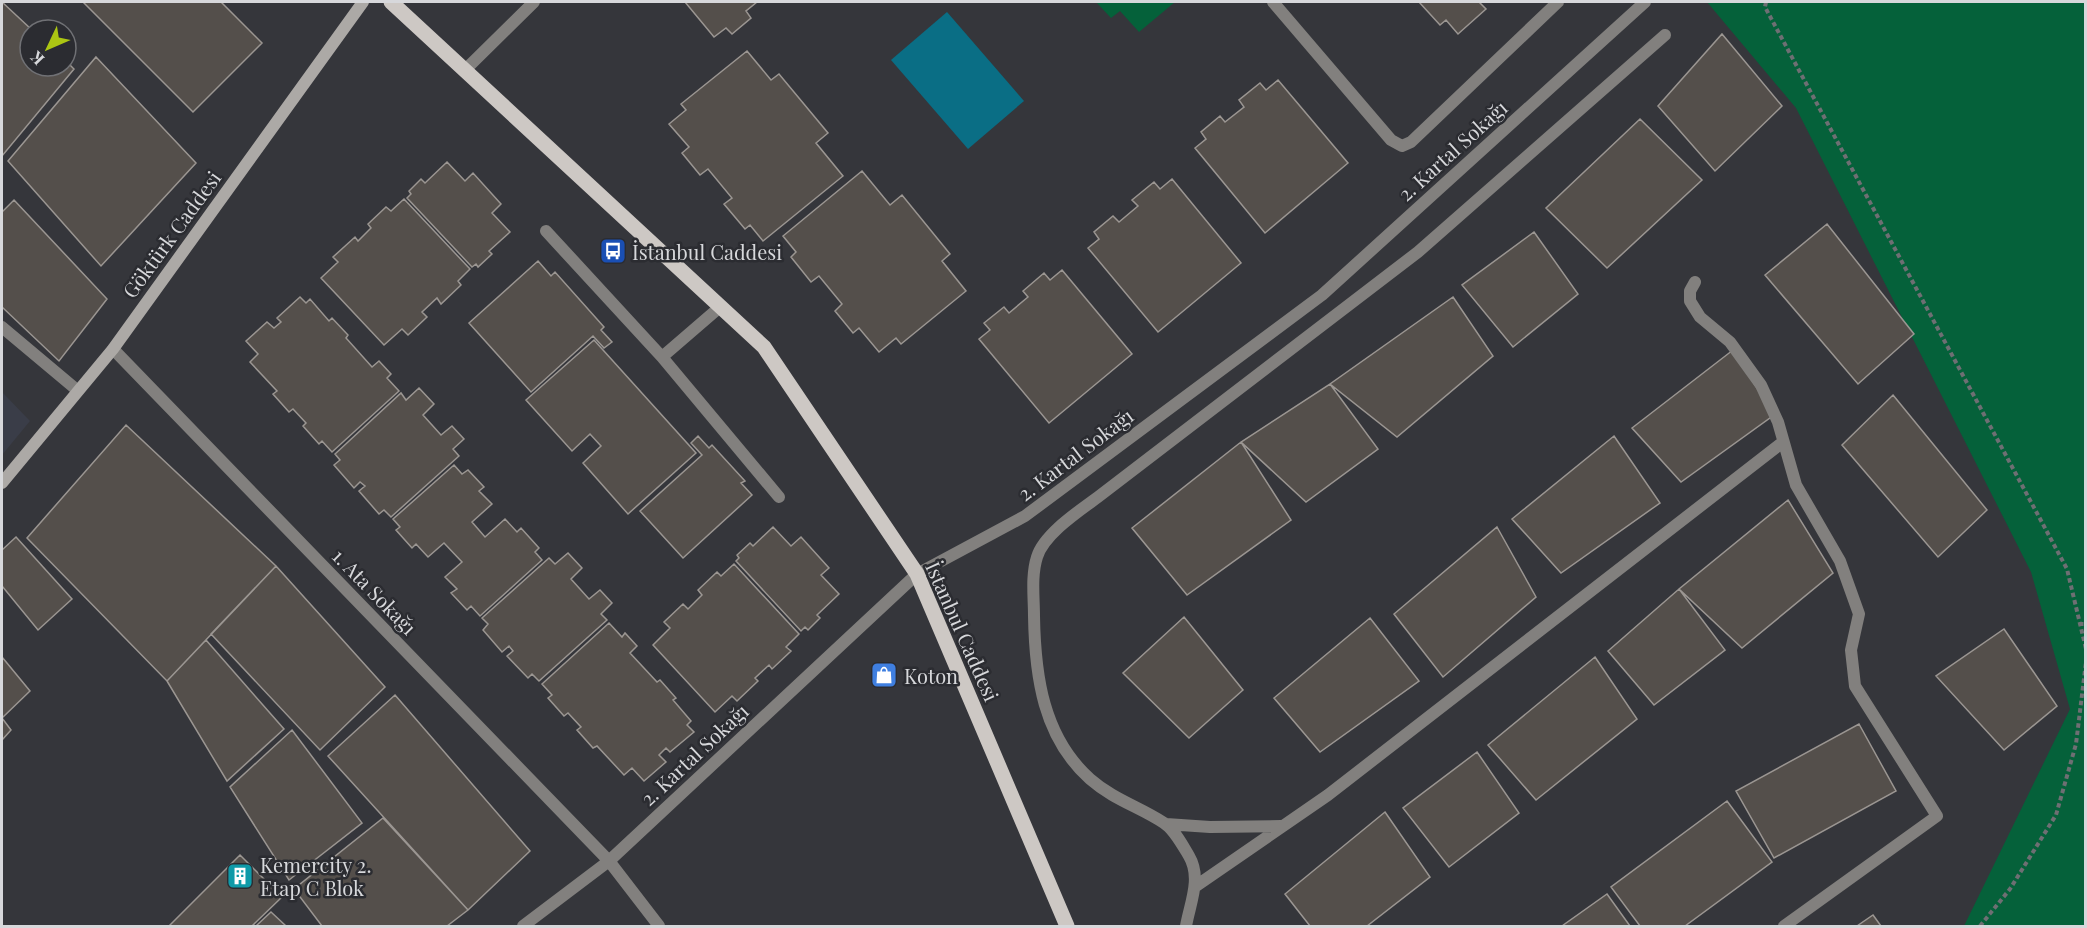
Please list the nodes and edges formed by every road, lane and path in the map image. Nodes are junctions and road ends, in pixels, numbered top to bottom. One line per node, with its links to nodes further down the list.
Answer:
1 (363, 2): 14 (main road, Göktürk Caddesi)
2 (391, 2): 9 (main road, İstanbul Caddesi)
3 (534, 2): 9 (street)
4 (1273, 2): 5 (street)
5 (1558, 2)
6 (1645, 2): 20 (street, 2. Kartal Sokağı)
7 (1766, 2): 21 (path)
8 (1665, 35): 25 (street)
9 (465, 70): 12 (main road, İstanbul Caddesi)
10 (546, 231): 15 (street)
11 (1695, 282): 17 (street)
12 (720, 307): 15 (street); 20 (main road, İstanbul Caddesi)
13 (2, 327): 16 (street)
14 (113, 349): 16 (main road, Göktürk Caddesi); 27 (street, 1. Ata Sokağı)
15 (662, 357): 19 (street)
16 (77, 390): 18 (main road, Göktürk Caddesi)
17 (1783, 442): 26 (street); 33 (street)
18 (2, 483)
19 (779, 497)
20 (917, 574): 27 (street, 2. Kartal Sokağı); 31 (main road, İstanbul Caddesi)
21 (2079, 624): 22 (path); 23 (path)
22 (2085, 624)
23 (2085, 649)
24 (2085, 662): 34 (path)
25 (1166, 824): 26 (street); 28 (street)
26 (1282, 826): 28 (street)
27 (609, 861): 29 (street, 2. Kartal Sokağı); 30 (street, 1. Ata Sokağı)
28 (1196, 886): 32 (street)
29 (523, 927)
30 (658, 927)
31 (1067, 927)
32 (1186, 927)
33 (1784, 927)
34 (1980, 927)

